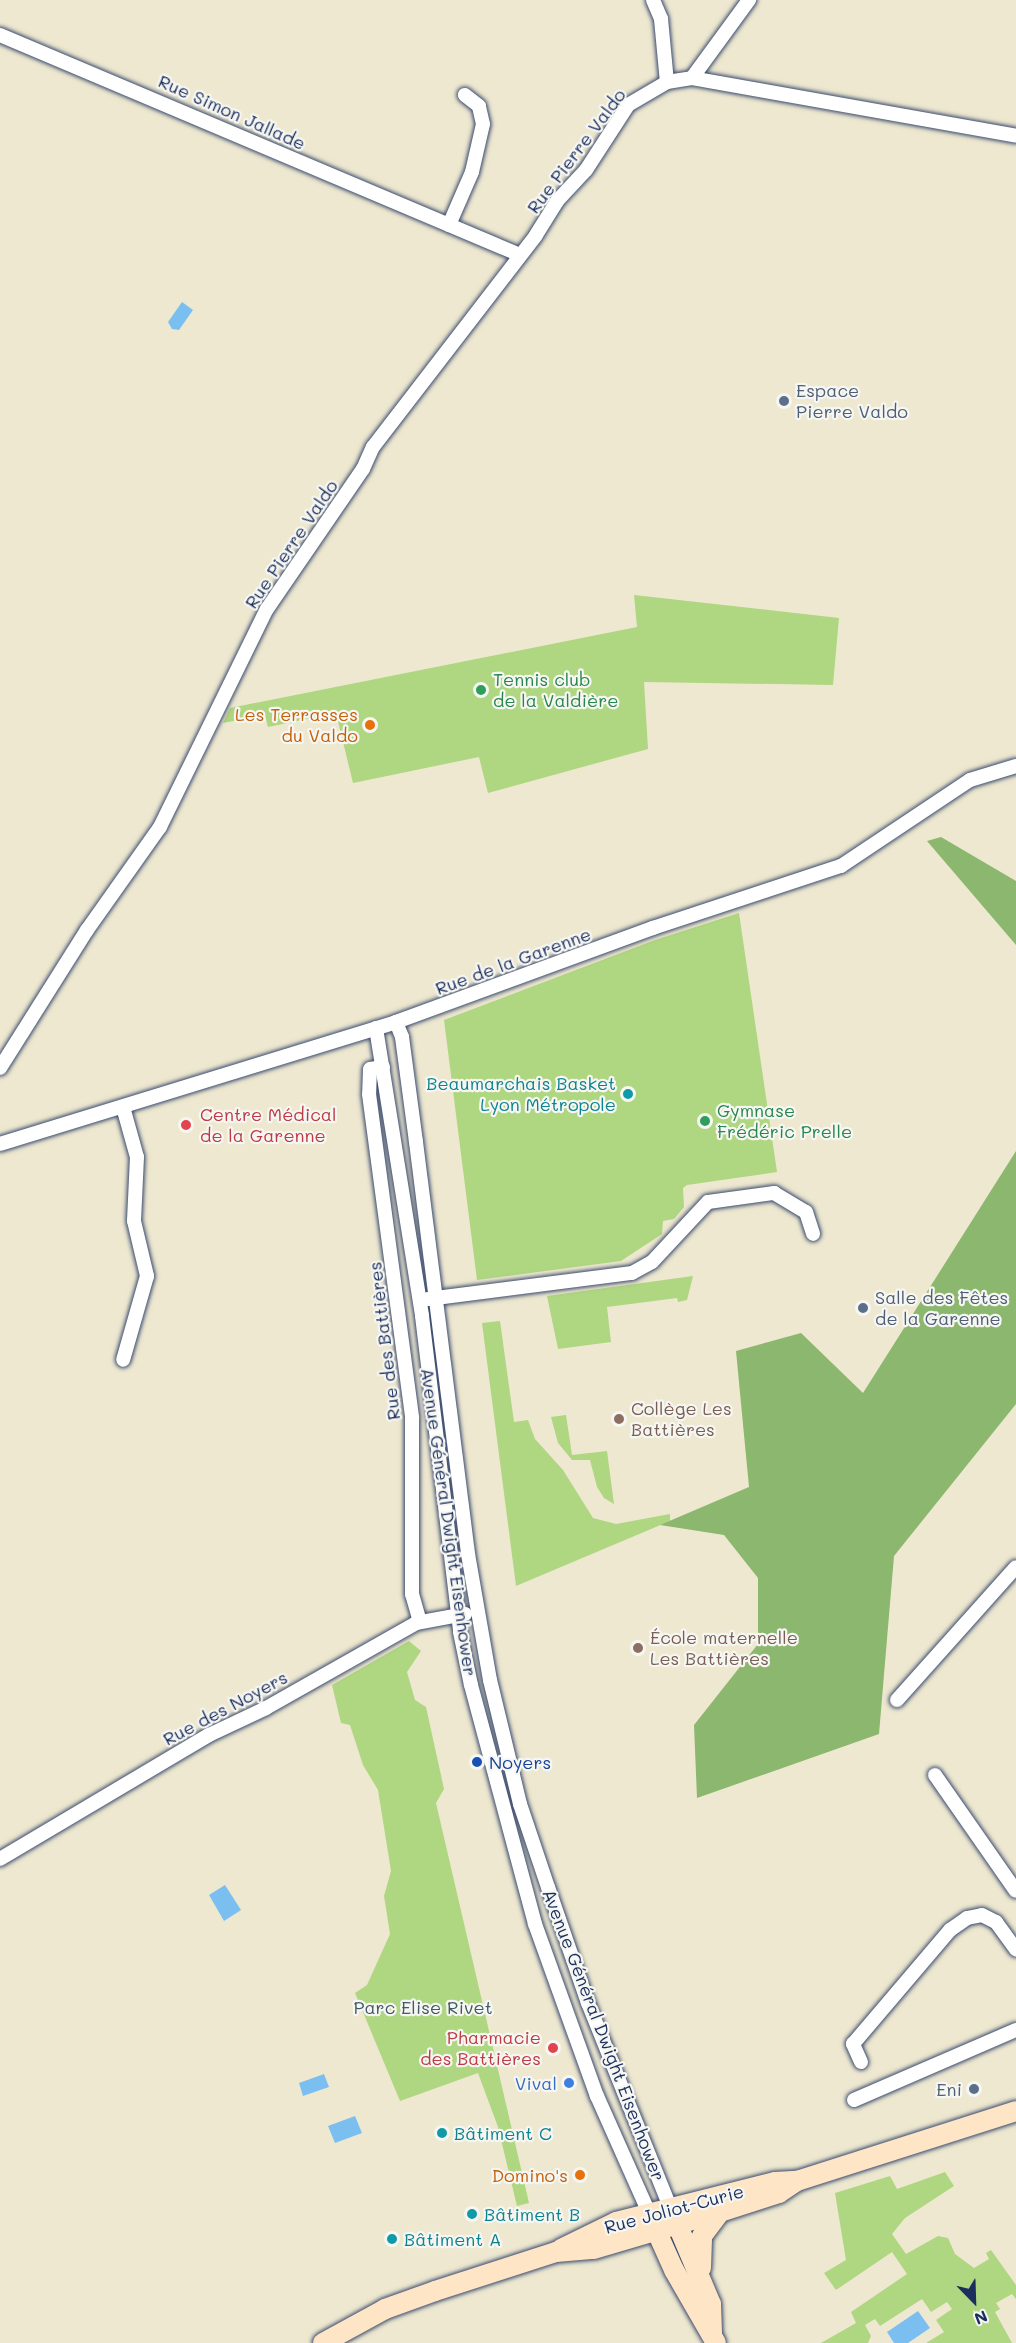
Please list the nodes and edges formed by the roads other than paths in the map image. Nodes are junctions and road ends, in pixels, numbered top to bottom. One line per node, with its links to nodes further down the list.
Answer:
1 (653, 0): 5 (street)
2 (749, 0): 4 (street)
3 (0, 35): 8 (street, Rue Simon Jallade)
4 (692, 78): 5 (street, Rue Pierre Valdo); 7 (street, Rue Pierre Valdo)
5 (667, 82): 9 (street, Rue Pierre Valdo)
6 (465, 95): 8 (street)
7 (1016, 136)
8 (449, 225): 9 (street, Rue Simon Jallade)
9 (520, 255): 14 (street, Rue Pierre Valdo)
10 (1016, 766): 11 (street, Rue de la Garenne)
11 (396, 1022): 12 (street, Rue de la Garenne); 18 (street, Avenue Général Dwight Eisenhower)
12 (376, 1028): 13 (street, Avenue Général Dwight Eisenhower); 15 (street, Rue de la Garenne)
13 (383, 1067): 19 (street, Avenue Général Dwight Eisenhower); 20 (street, Rue des Battières)
14 (0, 1068)
15 (123, 1107): 16 (street, Rue de la Garenne); 21 (street)
16 (0, 1144)
17 (813, 1234): 18 (street)
18 (436, 1298): 19 (street); 23 (street, Avenue Général Dwight Eisenhower)
19 (419, 1300): 20 (street); 24 (street, Avenue Général Dwight Eisenhower)
20 (399, 1302): 25 (street, Rue des Battières)
21 (123, 1360)
22 (1016, 1567): 26 (street)
23 (477, 1613): 24 (street, Rue des Noyers); 37 (street, Avenue Général Dwight Eisenhower)
24 (458, 1616): 25 (street, Rue des Noyers); 38 (street, Avenue Général Dwight Eisenhower)
25 (420, 1622): 28 (street, Rue des Noyers)
26 (897, 1700)
27 (935, 1775): 29 (street)
28 (0, 1859)
29 (1016, 1891)
30 (1016, 1950): 32 (street)
31 (1016, 2030): 33 (street)
32 (861, 2062)
33 (854, 2100)
34 (1016, 2111): 35 (main road, Rue Joliot-Curie)
35 (797, 2181): 36 (main road, Rue Joliot-Curie); 37 (main road, Rue Joliot-Curie)
36 (720, 2212): 37 (main road, Rue Joliot-Curie); 39 (main road)
37 (674, 2216): 38 (main road, Rue Joliot-Curie); 39 (main road, Avenue Général Dwight Eisenhower)
38 (652, 2222): 40 (main road, Avenue Général Dwight Eisenhower); 41 (main road, Rue Joliot-Curie)
39 (703, 2285): 40 (main road, Avenue Général Dwight Eisenhower)
40 (714, 2338)
41 (323, 2343)

